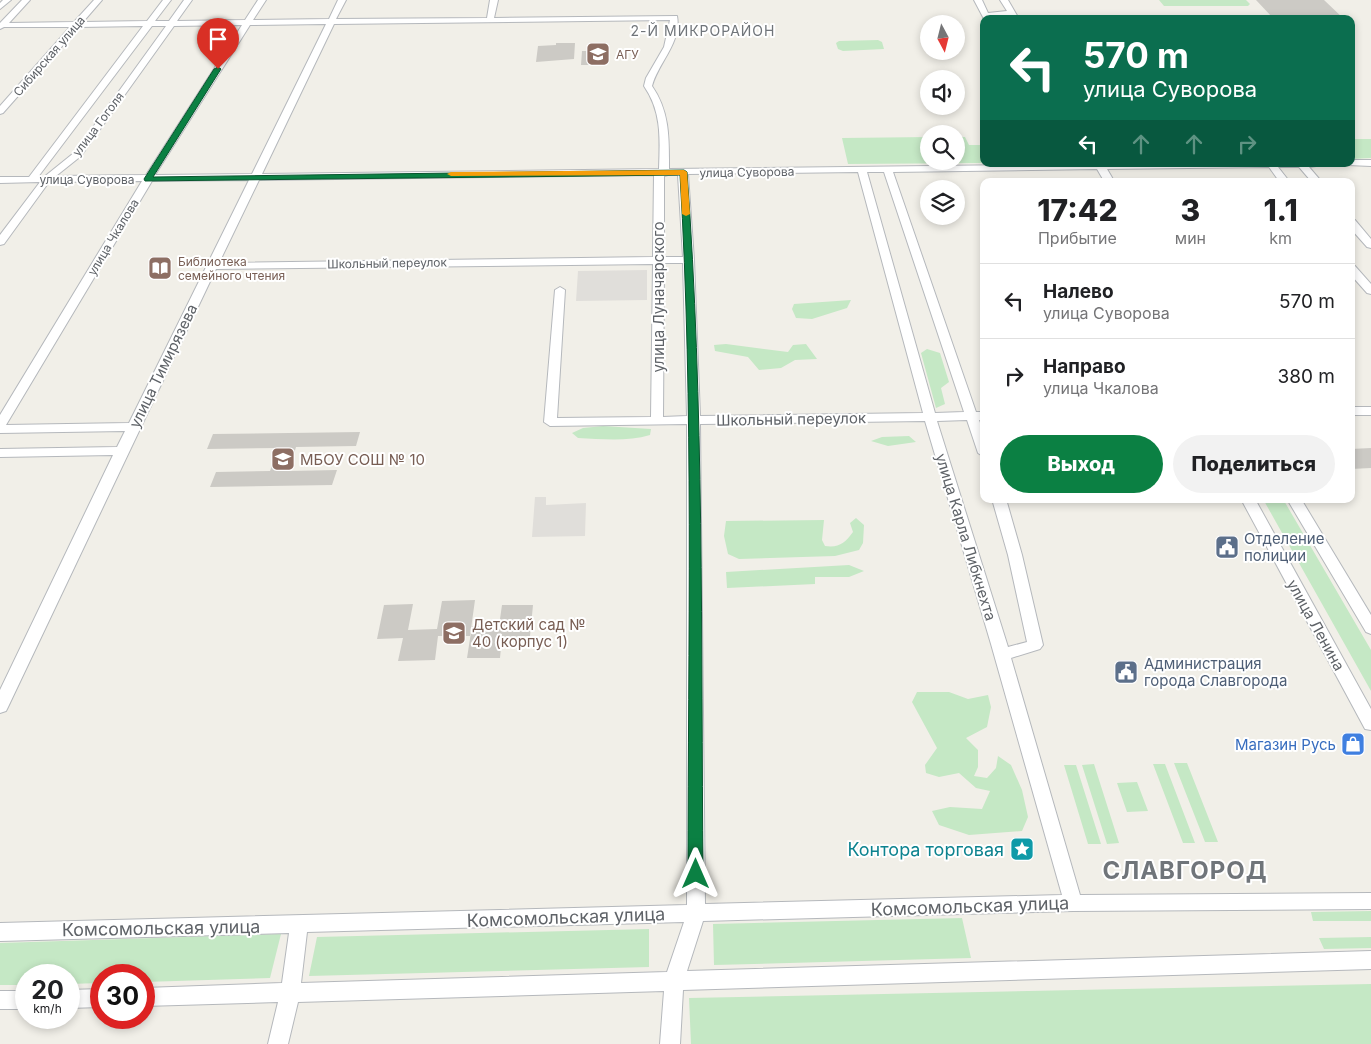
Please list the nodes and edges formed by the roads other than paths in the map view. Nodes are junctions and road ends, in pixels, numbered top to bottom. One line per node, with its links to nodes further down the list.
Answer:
1 (7, 0): 11 (street)
2 (26, 0): 20 (street)
3 (98, 0): 14 (street, Сибирская улица)
4 (167, 0): 17 (street)
5 (188, 0): 18 (street, улица Гоголя)
6 (262, 0): 15 (street, улица Чкалова)
7 (342, 0): 16 (street, улица Тимирязева)
8 (494, 0): 19 (street)
9 (978, 0): 12 (street)
10 (1004, 0): 13 (street)
11 (0, 7)
12 (986, 15)
13 (1012, 15)
14 (83, 17): 17 (street); 20 (street); 21 (street, Сибирская улица)
15 (250, 18): 16 (street); 18 (street); 39 (street, улица Чкалова)
16 (333, 18): 19 (street); 34 (street, улица Тимирязева)
17 (151, 20): 18 (street); 21 (street); 41 (street)
18 (173, 20): 42 (street, улица Гоголя)
19 (490, 20): 33 (street, улица Луначарского)
20 (2, 23): 21 (street)
21 (75, 25): 22 (street, Сибирская улица)
22 (0, 111)
23 (1355, 163): 24 (street)
24 (1371, 163)
25 (1022, 167): 30 (street, улица Суворова)
26 (1066, 167): 35 (street)
27 (1101, 167): 36 (street)
28 (1273, 167): 37 (street)
29 (1304, 167): 38 (street)
30 (888, 170): 31 (street, улица Суворова); 54 (street)
31 (862, 171): 32 (street, улица Суворова); 55 (street, улица Карла Либкнехта)
32 (684, 172): 33 (street, улица Суворова); 47 (street, улица Луначарского)
33 (662, 173): 34 (street, улица Суворова); 46 (street, улица Луначарского)
34 (255, 177): 39 (street, улица Суворова); 48 (street, улица Тимирязева)
35 (1072, 178)
36 (1107, 178)
37 (1282, 178)
38 (1314, 178)
39 (148, 179): 42 (street, улица Суворова); 58 (street, улица Чкалова)
40 (0, 180): 41 (street, улица Суворова)
41 (31, 180): 42 (street, улица Суворова)
42 (47, 180): 44 (street, улица Гоголя)
43 (1355, 227): 45 (street)
44 (0, 242)
45 (1371, 245)
46 (659, 260): 47 (street, Школьный переулок); 48 (street, Школьный переулок); 56 (street, улица Луначарского)
47 (689, 260): 57 (street, улица Луначарского)
48 (212, 266): 59 (street, улица Тимирязева)
49 (1355, 273): 51 (street)
50 (560, 290): 56 (street, Школьный переулок)
51 (1371, 291)
52 (1355, 411): 53 (street)
53 (1371, 411)
54 (978, 416): 55 (street, Школьный переулок)
55 (930, 417): 57 (street, Школьный переулок); 66 (street, улица Карла Либкнехта)
56 (657, 420): 57 (street, Школьный переулок)
57 (693, 420): 71 (street, улица Луначарского)
58 (0, 427): 59 (street)
59 (133, 427): 60 (street, улица Тимирязева)
60 (122, 450): 61 (street); 67 (street, улица Тимирязева)
61 (0, 453)
62 (1000, 503): 66 (street)
63 (1250, 503): 68 (street, улица Ленина)
64 (1296, 503): 65 (street)
65 (1371, 628)
66 (1002, 656): 70 (street, улица Карла Либкнехта)
67 (0, 707)
68 (1371, 724)
69 (1371, 901): 70 (street, Комсомольская улица)
70 (1073, 903): 71 (street, Комсомольская улица)
71 (696, 913): 72 (street, Комсомольская улица); 75 (street, улица Луначарского)
72 (299, 924): 73 (street, Комсомольская улица); 76 (street)
73 (0, 932)
74 (1371, 960): 75 (street)
75 (674, 981): 76 (street); 81 (street, улица Луначарского)
76 (290, 993): 77 (street); 80 (street)
77 (155, 997)
78 (0, 1000): 79 (street)
79 (15, 1000)
80 (278, 1044)
81 (670, 1044)

